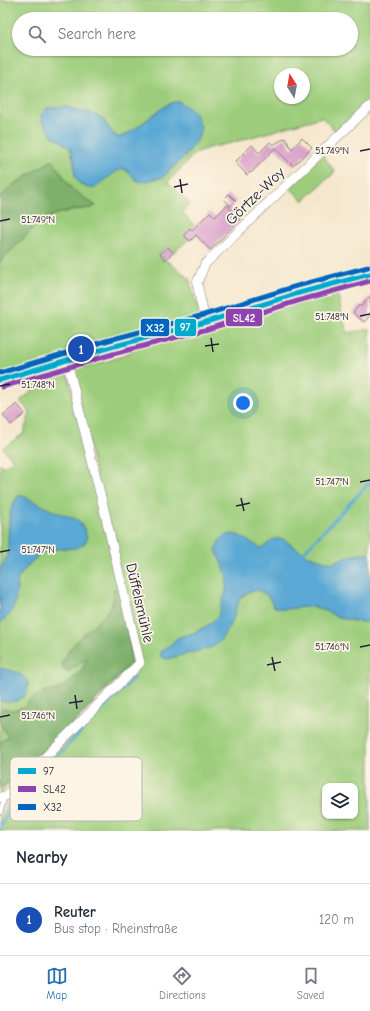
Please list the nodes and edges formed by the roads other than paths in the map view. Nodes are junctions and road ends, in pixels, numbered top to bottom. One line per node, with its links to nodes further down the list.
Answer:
1 (370, 106): 3 (street, Görtze-Woy)
2 (370, 274): 3 (main road)
3 (206, 322): 4 (main road)
4 (67, 360): 5 (main road); 6 (street, Düffelsmühle)
5 (0, 380)
6 (44, 757)
7 (3, 797): 8 (lane)
8 (0, 813)

